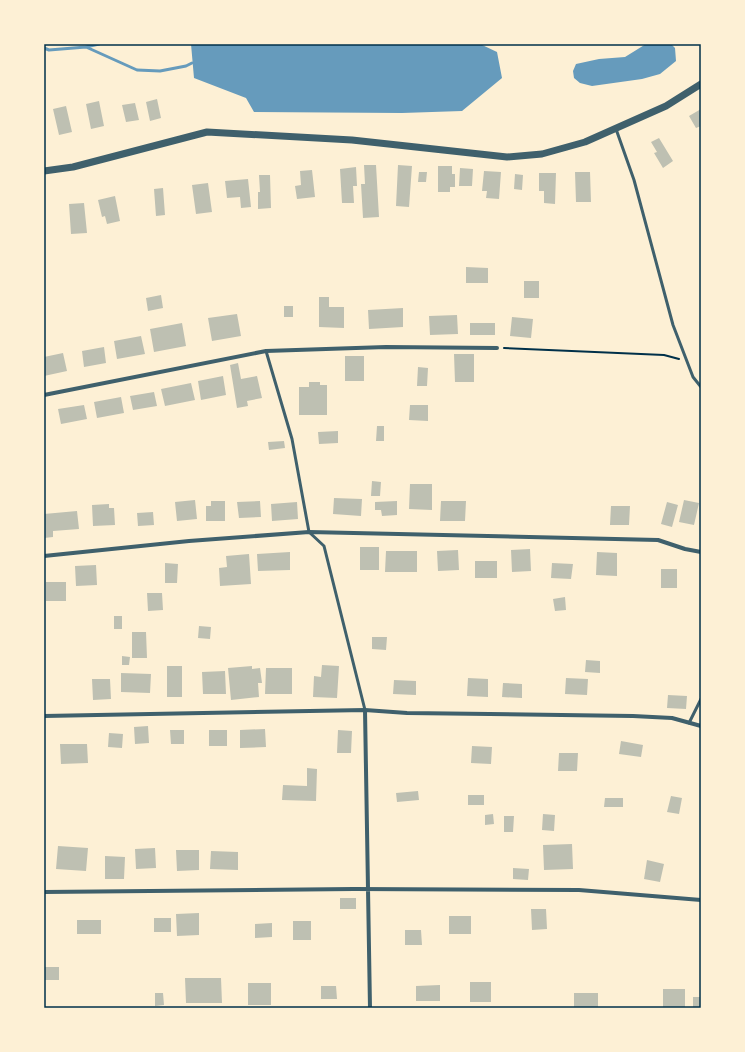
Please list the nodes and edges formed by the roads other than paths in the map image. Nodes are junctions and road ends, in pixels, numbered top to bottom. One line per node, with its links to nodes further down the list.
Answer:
1 (701, 84): 2 (street)
2 (616, 129): 3 (street); 6 (lane)
3 (44, 171)
4 (497, 348): 5 (street)
5 (266, 352): 7 (street); 8 (lane)
6 (701, 387)
7 (44, 395)
8 (309, 532): 9 (street); 10 (street); 12 (lane)
9 (701, 552)
10 (44, 556)
11 (701, 699): 14 (lane)
12 (365, 710): 13 (street); 14 (street); 16 (street)
13 (44, 716)
14 (689, 723): 15 (street)
15 (701, 726)
16 (369, 889): 17 (street); 18 (street); 19 (street)
17 (44, 892)
18 (701, 900)
19 (370, 1008)

